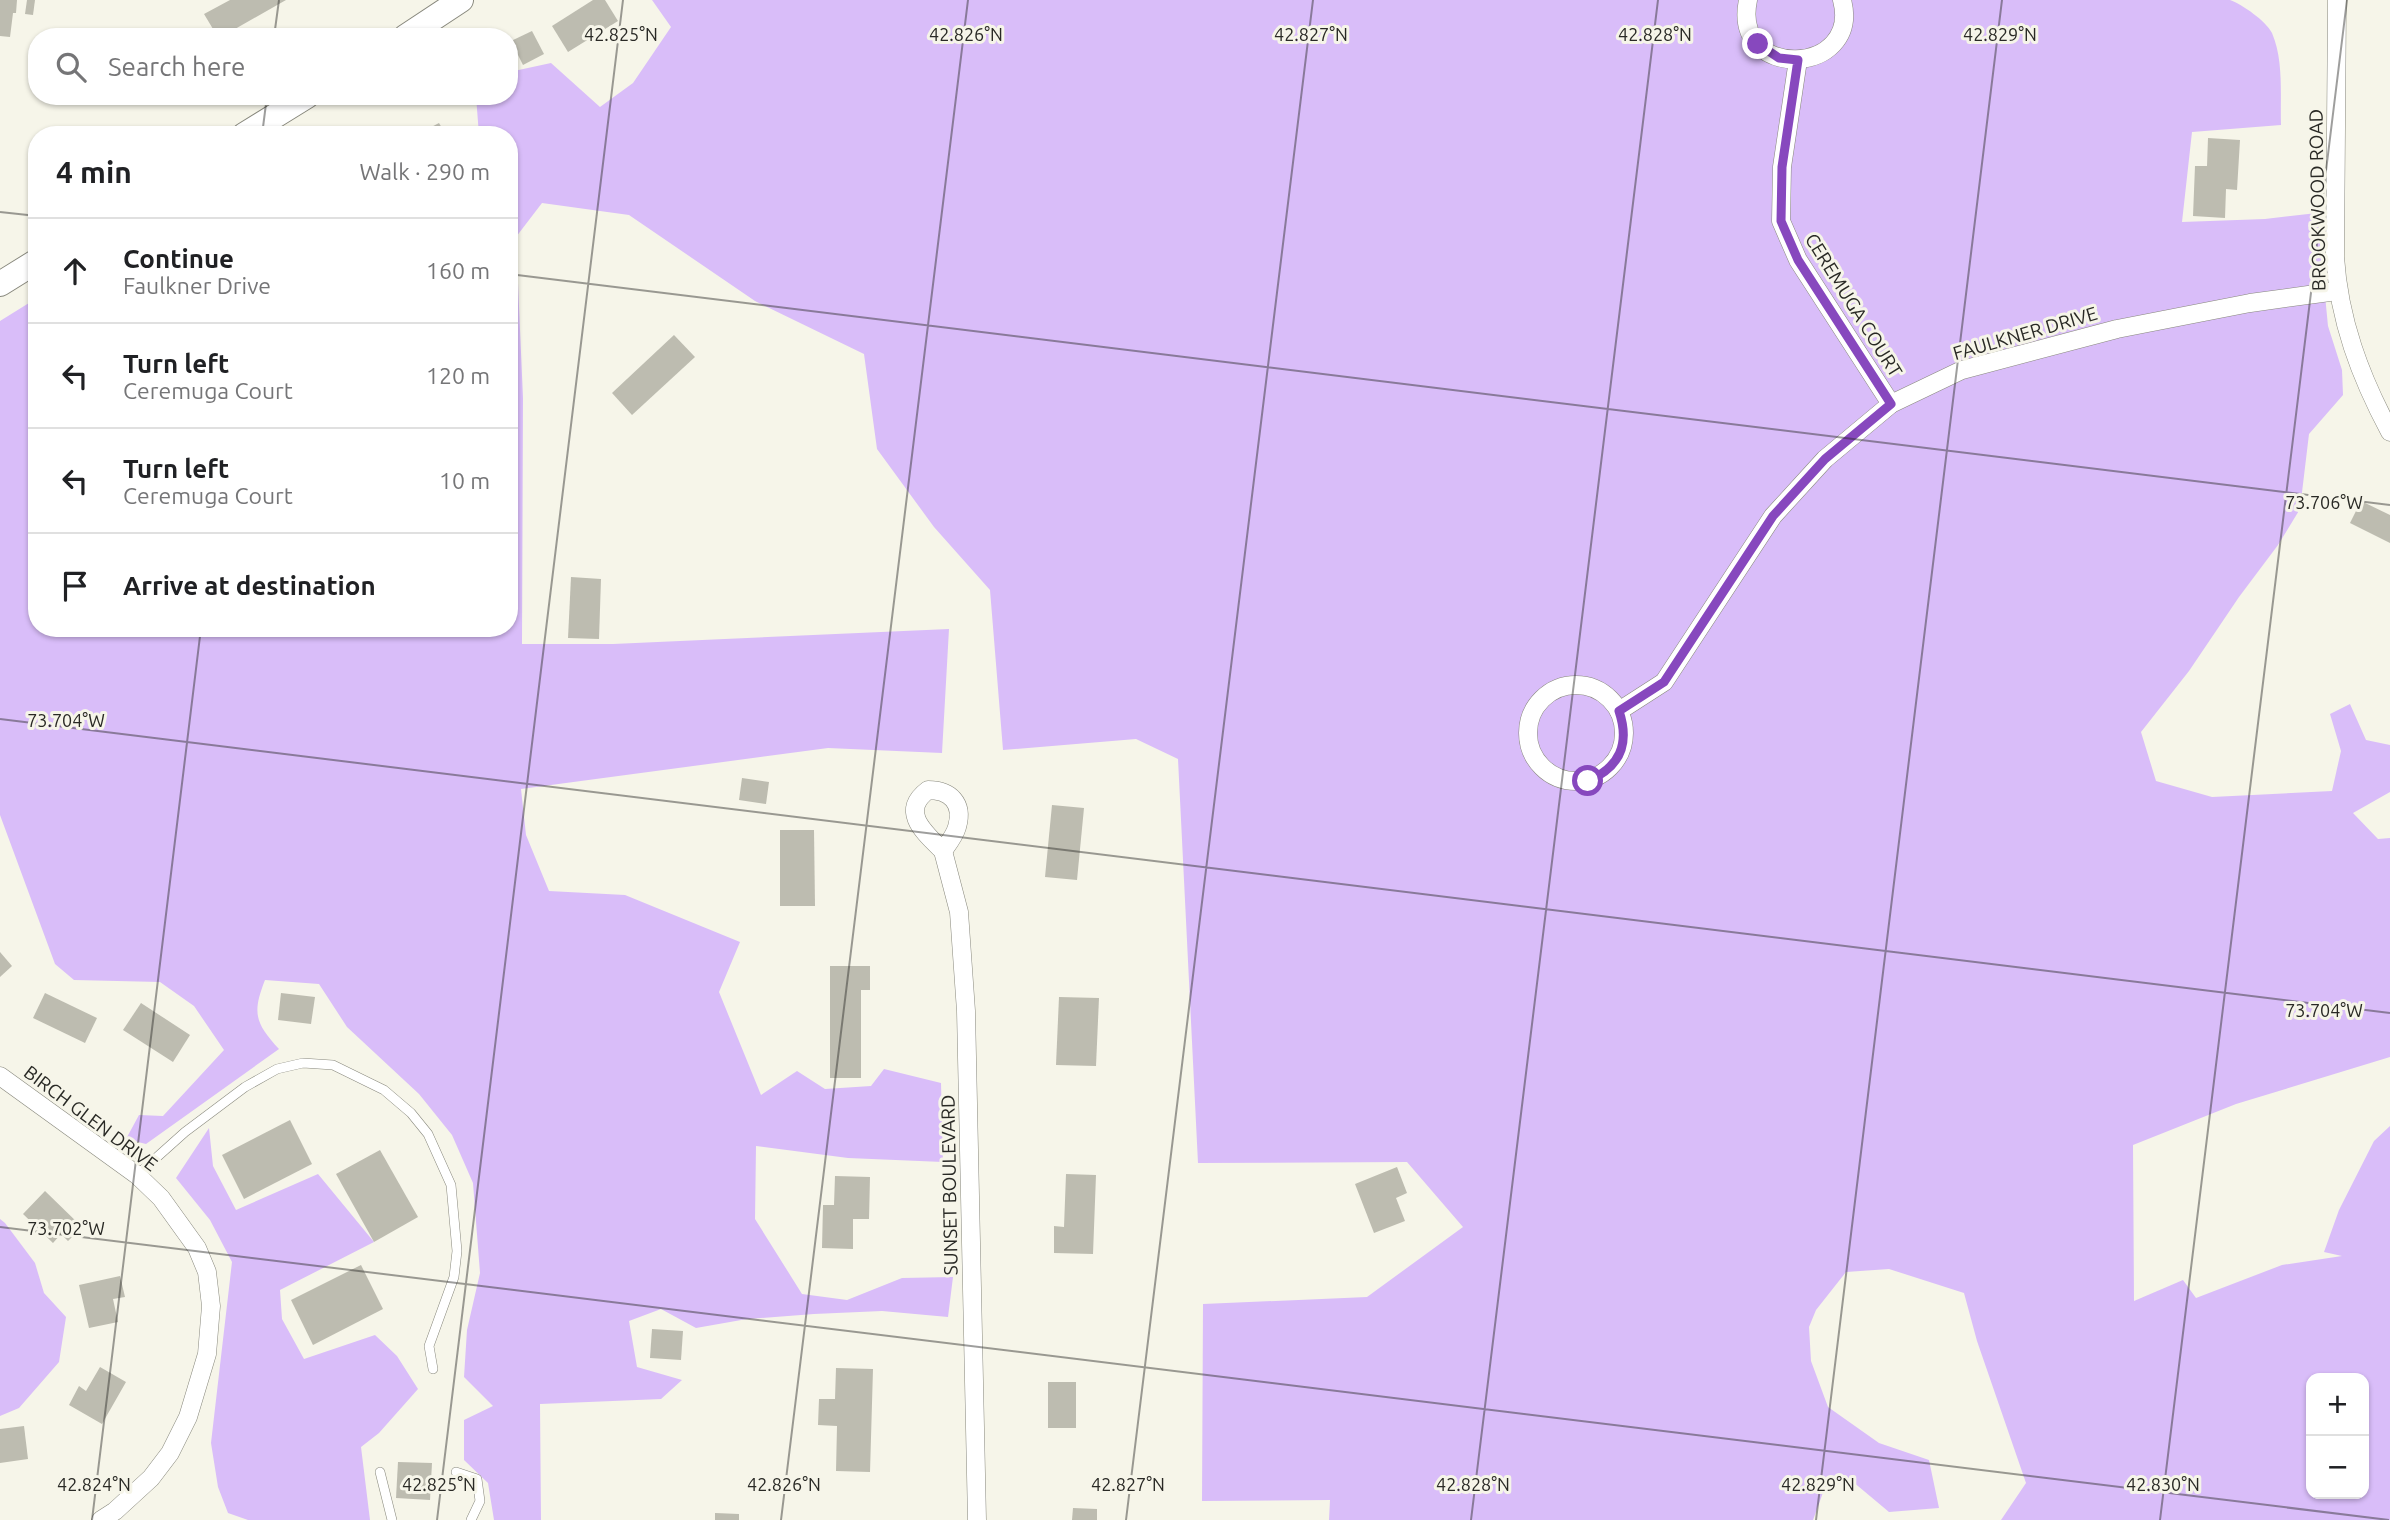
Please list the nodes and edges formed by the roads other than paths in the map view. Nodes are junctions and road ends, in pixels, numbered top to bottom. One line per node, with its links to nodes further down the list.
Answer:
1 (461, 0): 5 (street)
2 (1748, 0): 6 (street)
3 (1842, 0): 6 (street)
4 (2337, 0): 11 (street, BROOKWOOD ROAD)
5 (419, 28)
6 (1798, 60): 12 (street, CEREMUGA COURT)
7 (292, 105): 8 (street)
8 (259, 126)
9 (28, 267): 10 (street)
10 (0, 284)
11 (2337, 291): 12 (street, FAULKNER DRIVE); 13 (street, BROOKWOOD ROAD)
12 (1891, 404): 14 (street, FAULKNER DRIVE)
13 (2390, 432)
14 (1619, 711): 14 (street)
15 (943, 851): 24 (street, SUNSET BOULEVARD)
16 (0, 1076): 17 (street, BIRCH GLEN DRIVE)
17 (137, 1175): 18 (lane); 21 (street, BIRCH GLEN DRIVE)
18 (433, 1369)
19 (380, 1472): 22 (lane)
20 (456, 1472): 23 (lane)
21 (101, 1520)
22 (392, 1520)
23 (471, 1520)
24 (977, 1520)

